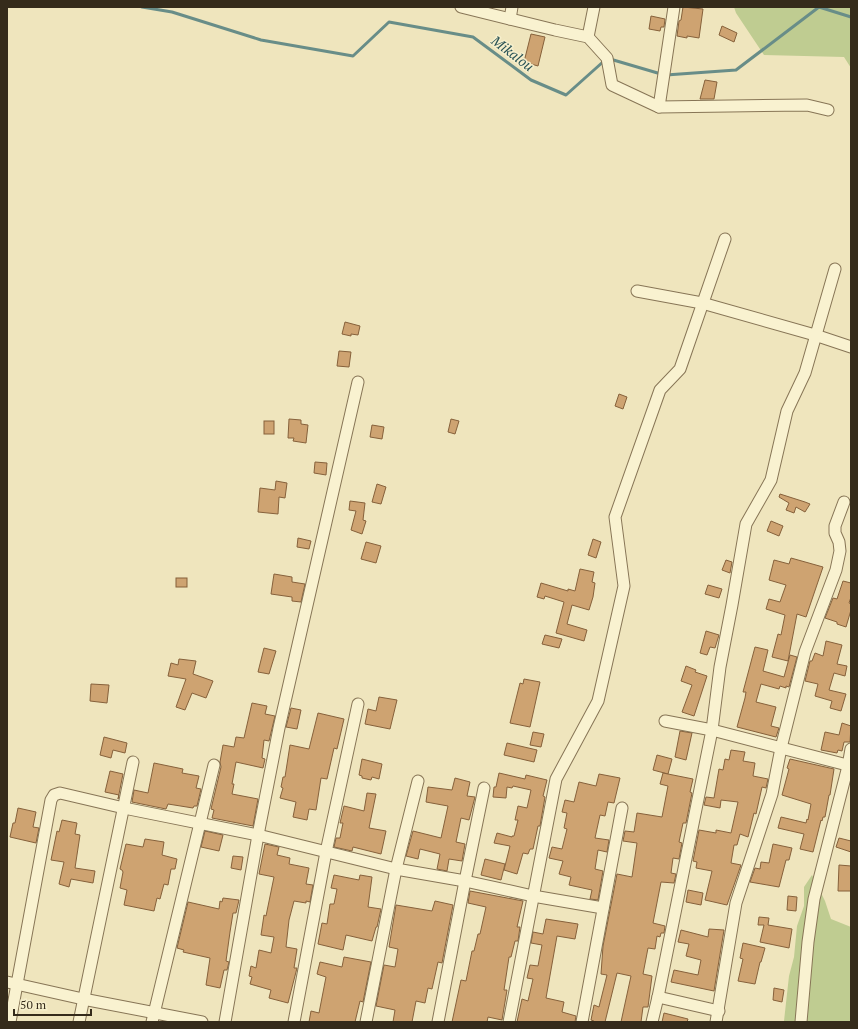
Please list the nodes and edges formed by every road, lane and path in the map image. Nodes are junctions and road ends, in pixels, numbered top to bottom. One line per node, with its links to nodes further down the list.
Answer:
1 (461, 7): 5 (street)
2 (512, 7): 5 (street)
3 (594, 7): 6 (street)
4 (674, 7): 7 (street)
5 (510, 19): 6 (street)
6 (588, 37): 7 (street)
7 (659, 107): 8 (street)
8 (828, 110)
9 (725, 239): 12 (street)
10 (835, 269): 13 (street)
11 (637, 291): 12 (street)
12 (702, 303): 13 (street); 34 (street)
13 (815, 335): 14 (street); 19 (street)
14 (851, 346)
15 (358, 382): 30 (street)
16 (844, 502): 20 (street)
17 (358, 704): 31 (street)
18 (665, 721): 19 (street)
19 (712, 730): 20 (street); 37 (street)
20 (781, 748): 24 (street); 39 (street)
21 (851, 749): 24 (street)
22 (134, 762): 27 (street)
23 (214, 765): 29 (street)
24 (850, 766): 51 (street)
25 (418, 781): 32 (street)
26 (484, 788): 33 (street)
27 (124, 808): 29 (street); 36 (street); 38 (street)
28 (622, 808): 35 (street)
29 (200, 823): 30 (street); 40 (street)
30 (258, 835): 31 (street); 44 (street)
31 (326, 852): 32 (street); 45 (street)
32 (396, 869): 33 (street); 46 (street)
33 (465, 881): 34 (street); 47 (street)
34 (533, 896): 35 (street); 48 (street)
35 (603, 908): 49 (street)
36 (12, 983): 38 (street); 41 (street)
37 (658, 998): 39 (street); 50 (street)
38 (83, 1000): 40 (street); 42 (street)
39 (717, 1016)
40 (153, 1018): 43 (street)
41 (10, 1022)
42 (79, 1022)
43 (202, 1022)
44 (225, 1022)
45 (294, 1022)
46 (366, 1022)
47 (438, 1022)
48 (509, 1022)
49 (582, 1022)
50 (652, 1022)
51 (802, 1022)

